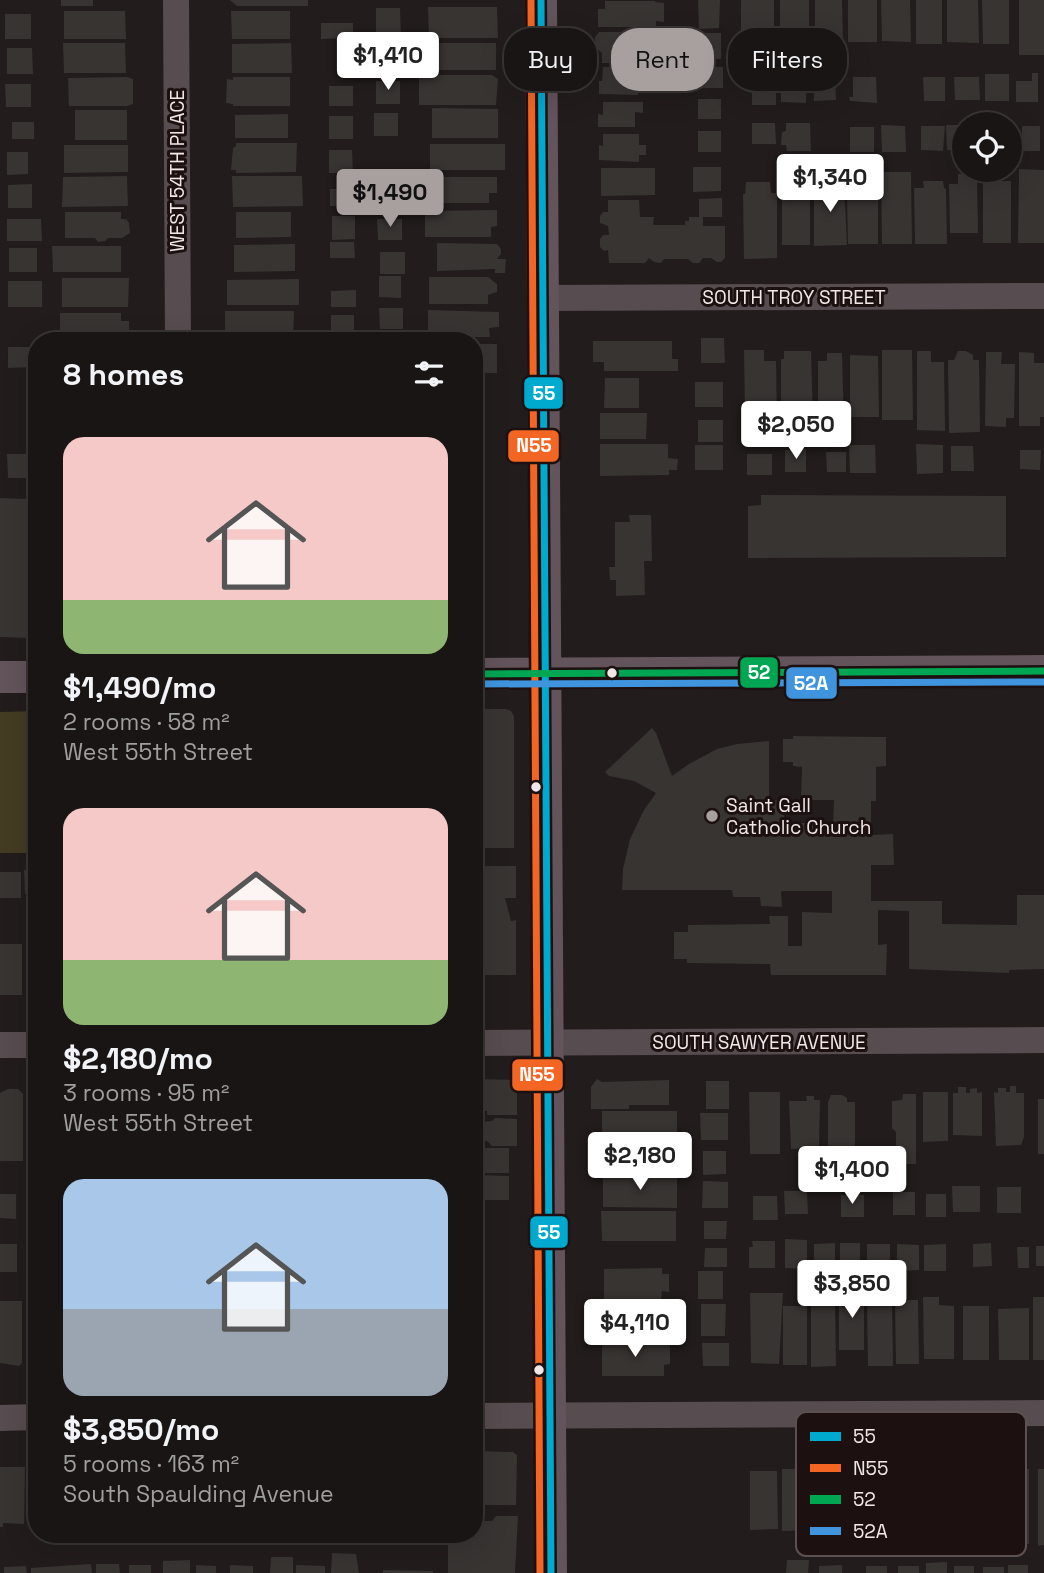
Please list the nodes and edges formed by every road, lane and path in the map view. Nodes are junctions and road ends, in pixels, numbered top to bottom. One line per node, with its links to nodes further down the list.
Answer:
1 (176, 0): 5 (street, WEST 54TH PLACE)
2 (541, 0): 4 (main road)
3 (1044, 296): 4 (street, SOUTH TROY STREET)
4 (543, 298): 8 (main road)
5 (178, 332)
6 (1044, 671): 8 (main road)
7 (483, 674): 8 (main road)
8 (546, 674): 13 (main road)
9 (0, 677): 10 (main road)
10 (28, 677)
11 (1044, 1040): 13 (street, SOUTH SAWYER AVENUE)
12 (483, 1043): 13 (street, SOUTH SAWYER AVENUE)
13 (548, 1043): 19 (main road)
14 (0, 1045): 15 (street)
15 (28, 1045)
16 (1026, 1413): 17 (street)
17 (1044, 1413)
18 (796, 1414): 19 (street)
19 (550, 1415): 20 (street); 23 (main road)
20 (483, 1416)
21 (0, 1418): 22 (street)
22 (28, 1418)
23 (551, 1573)

